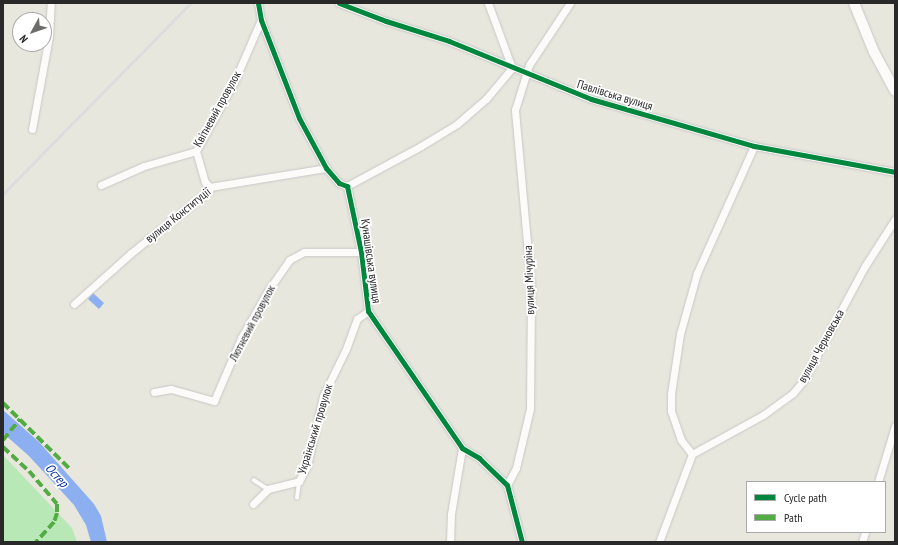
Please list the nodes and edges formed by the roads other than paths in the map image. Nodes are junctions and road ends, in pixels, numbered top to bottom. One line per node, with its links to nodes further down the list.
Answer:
1 (51, 3): 11 (street)
2 (258, 3): 7 (street)
3 (339, 3): 8 (street, Павлівська вулиця)
4 (488, 3): 8 (street)
5 (570, 3): 9 (street)
6 (854, 3): 10 (main road)
7 (261, 20): 13 (street, Квітневий провулок); 14 (street)
8 (512, 68): 9 (street, Павлівська вулиця); 17 (street)
9 (525, 73): 12 (street, Павлівська вулиця); 30 (street, вулиця Мічуріна)
10 (895, 91)
11 (32, 129)
12 (754, 146): 15 (street, Павлівська вулиця); 26 (street)
13 (196, 151): 16 (street, Квітневий провулок); 18 (street)
14 (326, 168): 17 (street); 18 (street, вулиця Конституції)
15 (895, 172)
16 (101, 185)
17 (346, 186): 20 (street, Кунашівська вулиця)
18 (210, 187): 21 (street, вулиця Конституції)
19 (895, 219): 26 (street, вулиця Черновська)
20 (362, 252): 22 (street, Кунашівська вулиця); 23 (street, Лютневий провулок)
21 (74, 304)
22 (368, 311): 25 (street, Кунашівська вулиця); 28 (street, Український провулок)
23 (154, 392)
24 (895, 426): 29 (street)
25 (462, 448): 30 (street, Кунашівська вулиця); 34 (street)
26 (692, 454): 36 (street)
27 (254, 480): 31 (lane)
28 (299, 481): 31 (street, Український провулок); 32 (lane)
29 (878, 481)
30 (507, 485): 35 (street)
31 (268, 489): 33 (street)
32 (297, 498)
33 (253, 504)
34 (450, 542)
35 (522, 542)
36 (659, 542)

